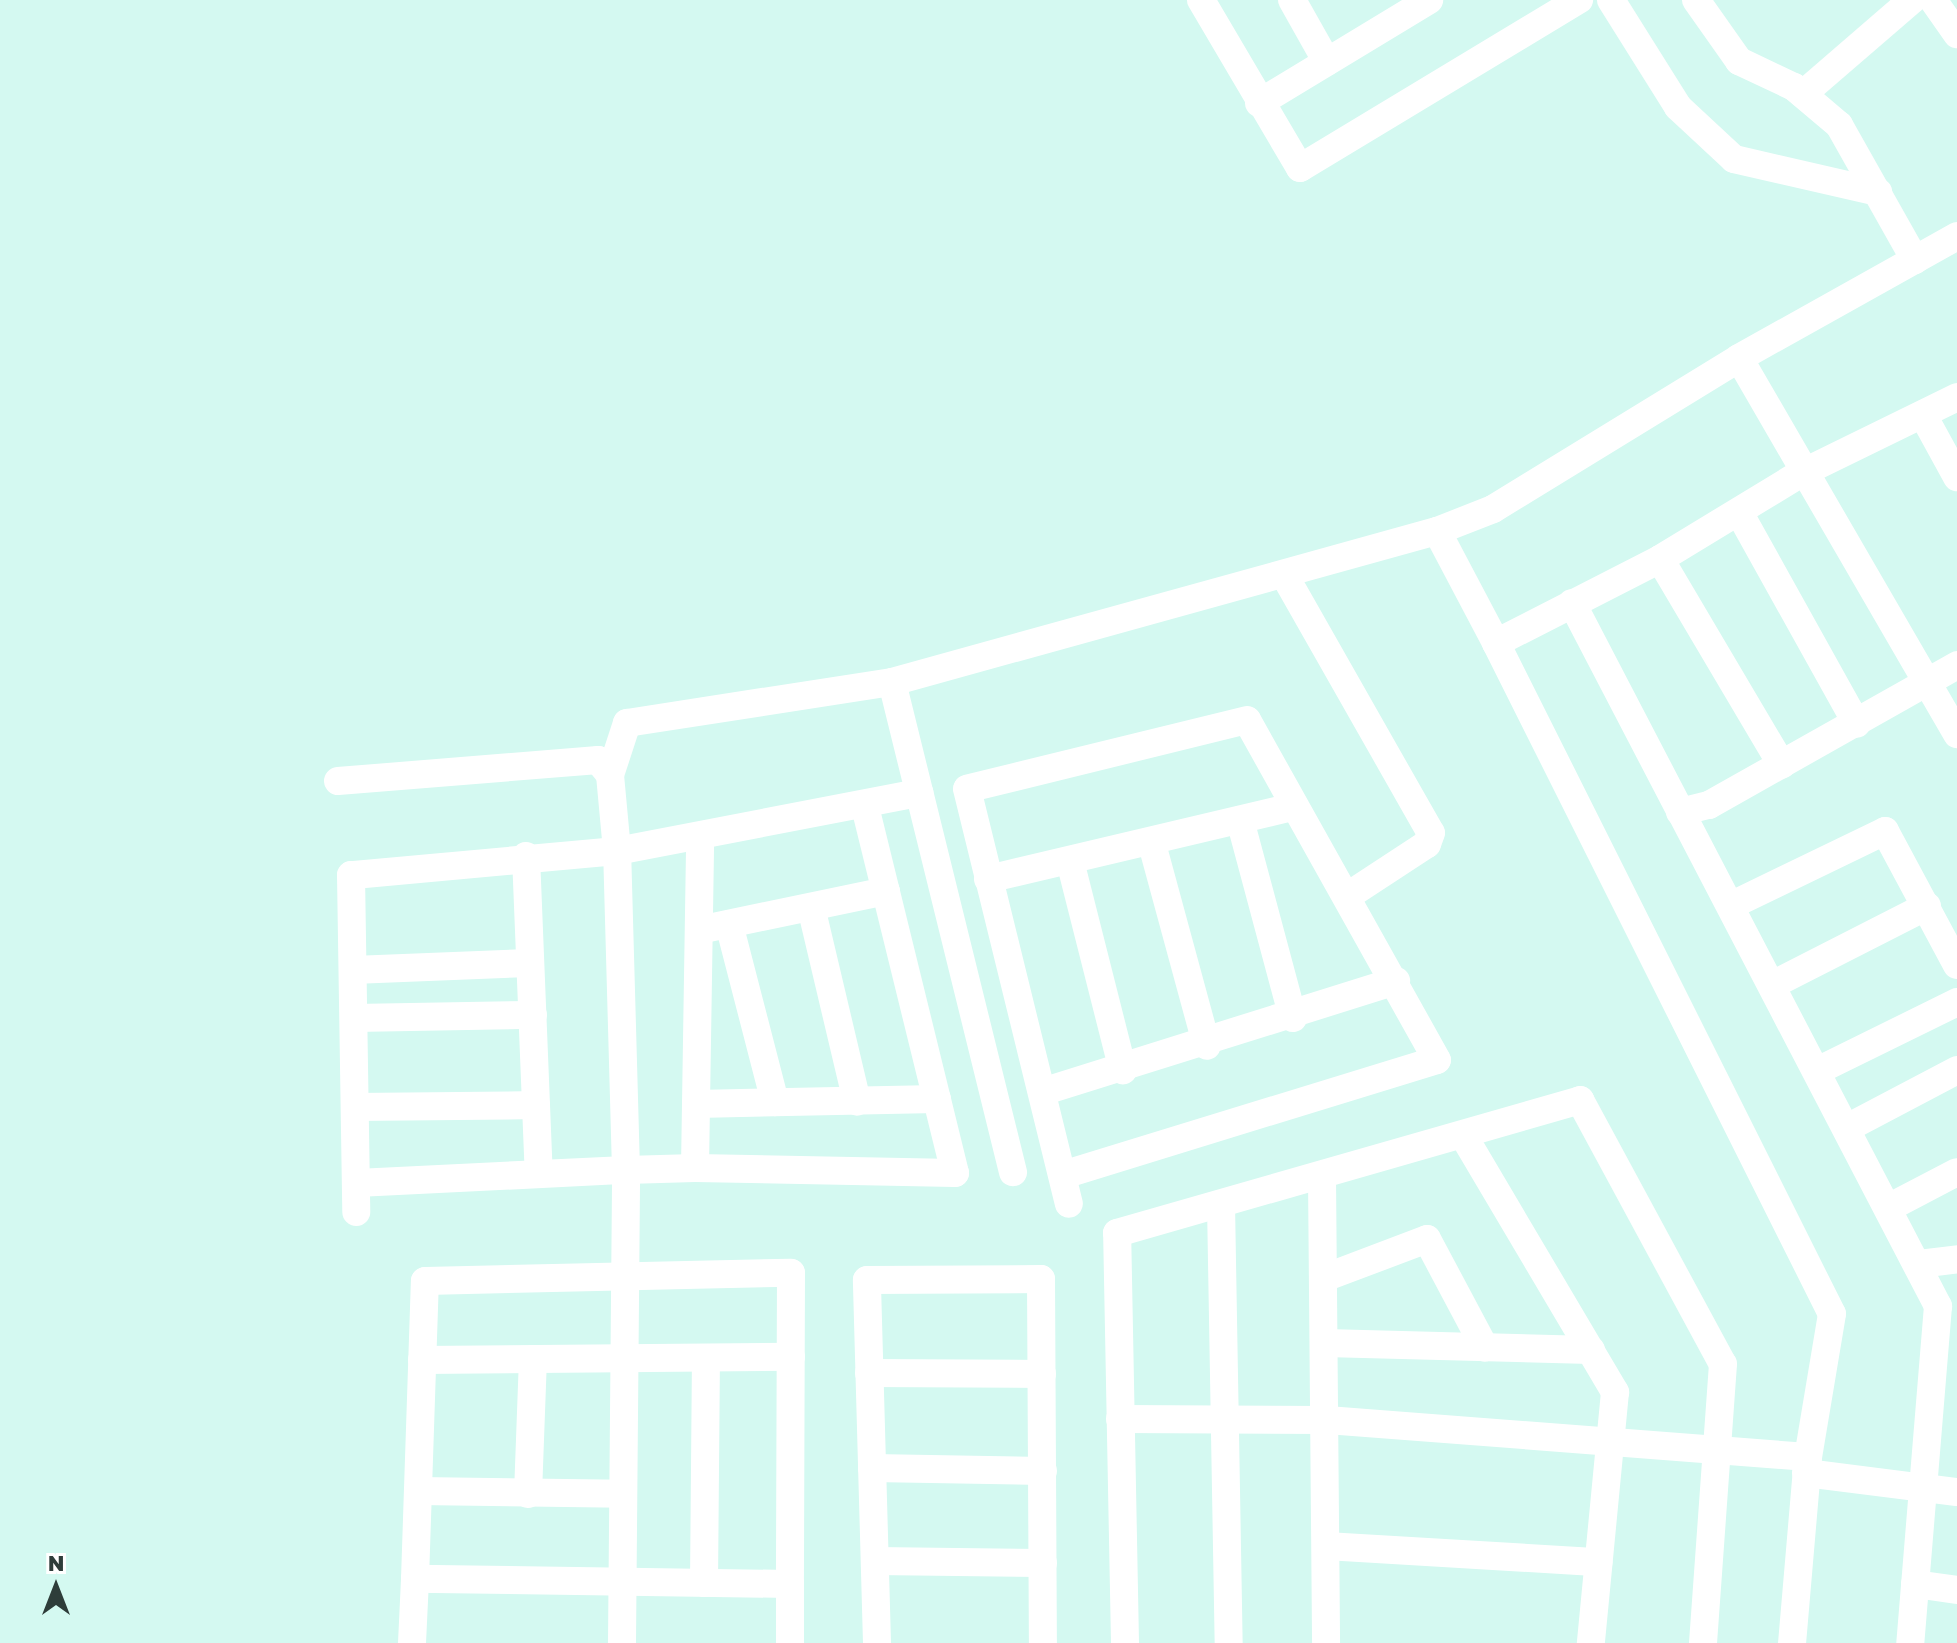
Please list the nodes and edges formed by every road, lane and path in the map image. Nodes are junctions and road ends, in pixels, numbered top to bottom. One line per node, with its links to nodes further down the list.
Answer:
1 (1201, 0): 13 (street)
2 (1292, 0): 11 (street)
3 (1429, 0): 9 (street)
4 (1579, 0): 13 (street)
5 (1611, 0): 14 (street)
6 (1912, 0): 12 (street)
7 (1933, 0): 10 (street)
8 (1703, 2): 12 (street)
9 (1392, 9): 11 (street)
10 (1957, 34)
11 (1327, 62): 13 (street)
12 (1803, 94): 14 (street)
13 (1259, 103)
14 (1878, 192): 16 (street)
15 (1957, 236): 16 (street)
16 (1915, 260): 17 (street)
17 (1739, 358): 20 (street); 23 (street)
18 (1957, 397): 19 (street)
19 (1923, 415): 20 (street); 21 (street)
20 (1800, 474): 22 (street); 29 (street)
21 (1957, 477)
22 (1740, 514): 24 (street); 31 (street)
23 (1437, 531): 25 (street); 27 (street)
24 (1660, 559): 26 (street); 33 (street)
25 (1286, 578): 30 (street); 48 (street)
26 (1572, 603): 27 (street); 39 (street)
27 (1496, 643): 108 (street)
28 (1957, 665): 29 (street)
29 (1925, 681): 31 (street); 32 (street)
30 (892, 682): 34 (street); 36 (street)
31 (1857, 724): 33 (street)
32 (1957, 734)
33 (1782, 765): 39 (street)
34 (610, 775): 35 (street); 43 (street)
35 (338, 781)
36 (919, 793): 37 (street); 78 (street)
37 (865, 807): 41 (street); 47 (street)
38 (1292, 807): 40 (street); 46 (street); 48 (street)
39 (1680, 812): 49 (street)
40 (1240, 820): 42 (street); 62 (street)
41 (700, 836): 43 (street); 53 (street)
42 (1152, 844): 45 (street); 63 (street)
43 (617, 851): 44 (street); 77 (street)
44 (526, 856): 54 (street); 56 (street)
45 (1070, 861): 46 (street); 64 (street)
46 (988, 879): 67 (street)
47 (886, 891): 51 (street); 68 (street)
48 (1349, 895): 57 (street)
49 (1732, 905): 50 (street); 58 (street)
50 (1927, 906): 55 (street); 58 (street)
51 (811, 907): 52 (street); 70 (street)
52 (729, 924): 53 (street); 69 (street)
53 (699, 930): 71 (street)
54 (530, 963): 56 (street); 60 (street)
55 (1957, 965)
56 (353, 970): 61 (street)
57 (1396, 981): 62 (street); 81 (street)
58 (1772, 985): 66 (street)
59 (1957, 1002): 66 (street)
60 (533, 1015): 61 (street); 72 (street)
61 (354, 1018): 73 (street)
62 (1293, 1018): 63 (street)
63 (1207, 1046): 64 (street)
64 (1123, 1070): 67 (street)
65 (1957, 1070): 74 (street)
66 (1817, 1071): 74 (street)
67 (1045, 1091): 81 (street)
68 (937, 1099): 70 (street); 76 (street)
69 (775, 1102): 70 (street); 71 (street)
70 (857, 1102)
71 (696, 1104): 76 (street)
72 (536, 1105): 73 (street); 80 (street)
73 (355, 1107): 83 (street)
74 (1849, 1127): 86 (street)
75 (1463, 1135): 82 (street); 94 (street); 107 (street)
76 (695, 1168): 77 (street)
77 (626, 1170): 80 (street); 90 (street)
78 (1013, 1172)
79 (1957, 1172): 86 (street)
80 (539, 1173): 83 (street)
81 (1063, 1175): 84 (street)
82 (1322, 1177): 85 (street); 91 (street)
83 (357, 1183): 87 (street)
84 (1069, 1204)
85 (1221, 1204): 103 (street); 104 (street)
86 (1892, 1206): 89 (street)
87 (356, 1212)
88 (1957, 1259): 89 (street)
89 (1919, 1264): 100 (street)
90 (625, 1276): 95 (street); 96 (street); 99 (street)
91 (1324, 1278): 92 (street); 93 (street)
92 (1325, 1343): 93 (street); 105 (street)
93 (1485, 1348): 94 (street)
94 (1591, 1350): 106 (street)
95 (791, 1357): 97 (street); 123 (street)
96 (624, 1358): 97 (street); 98 (street); 115 (street)
97 (706, 1358): 122 (street)
98 (533, 1359): 99 (street); 114 (street)
99 (422, 1360): 112 (street)
100 (1945, 1360): 111 (street)
101 (869, 1373): 102 (street); 102 (street); 109 (street)
102 (1042, 1374): 110 (street)
103 (1120, 1419): 104 (street); 131 (street)
104 (1224, 1419): 105 (street); 132 (street)
105 (1327, 1420): 106 (street); 116 (street)
106 (1608, 1438): 107 (street); 118 (street)
107 (1720, 1449): 108 (street); 135 (street)
108 (1807, 1465): 111 (street); 136 (street)
109 (872, 1468): 110 (street); 117 (street)
110 (1043, 1471): 119 (street)
111 (1921, 1487): 113 (street); 124 (street)
112 (418, 1491): 114 (street); 120 (street)
113 (1957, 1492)
114 (528, 1494): 115 (street)
115 (623, 1494): 121 (street)
116 (1326, 1546): 118 (street); 133 (street)
117 (875, 1561): 119 (street); 129 (street)
118 (1599, 1562): 134 (street)
119 (1043, 1563): 130 (street)
120 (415, 1579): 121 (street); 126 (street)
121 (622, 1582): 122 (street); 127 (street)
122 (704, 1583): 123 (street)
123 (790, 1584): 128 (street)
124 (1915, 1584): 125 (street); 137 (street)
125 (1957, 1590)
126 (412, 1643)
127 (622, 1643)
128 (790, 1643)
129 (877, 1643)
130 (1043, 1643)
131 (1125, 1643)
132 (1229, 1643)
133 (1326, 1643)
134 (1591, 1643)
135 (1703, 1643)
136 (1792, 1643)
137 (1910, 1643)

